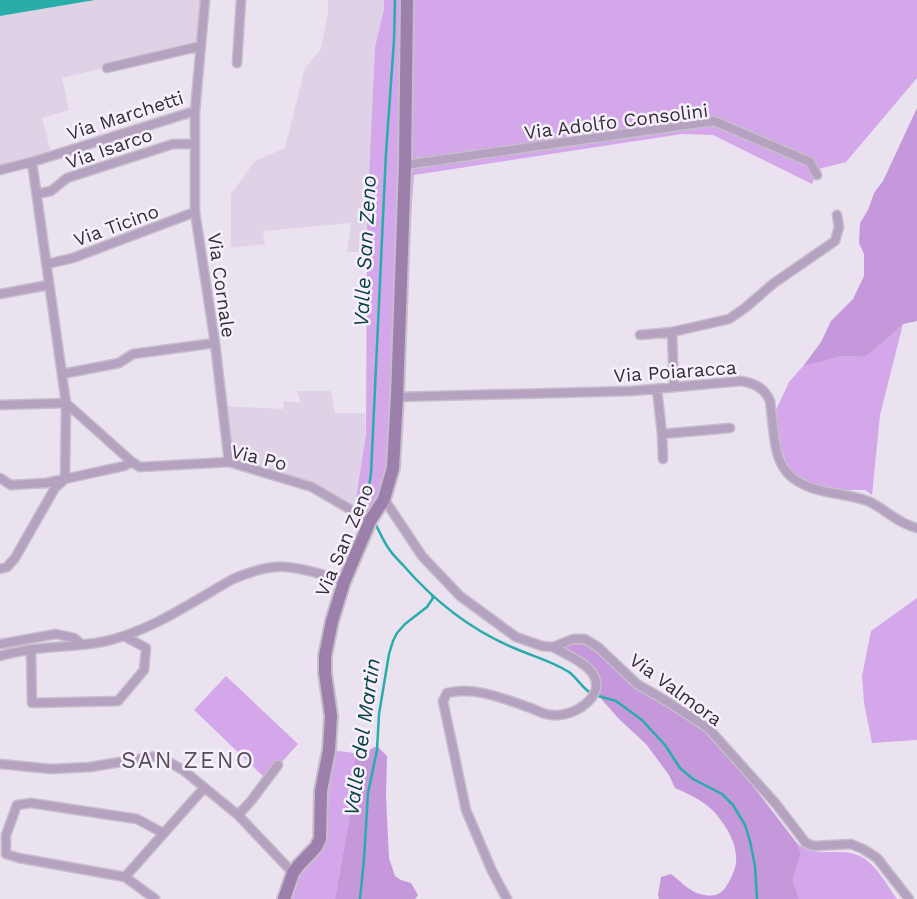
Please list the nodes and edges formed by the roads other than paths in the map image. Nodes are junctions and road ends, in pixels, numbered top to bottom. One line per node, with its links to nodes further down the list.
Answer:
1 (205, 0): 4 (street, Via Marchetti)
2 (241, 0): 5 (street)
3 (407, 0): 10 (street, Via San Zeno)
4 (201, 46): 6 (street); 7 (street, Via Marchetti)
5 (237, 63)
6 (107, 68)
7 (195, 111): 8 (street, Via Cornale); 9 (street, Via Marchetti)
8 (195, 144): 13 (street, Via Isarco); 14 (street, Via Cornale)
9 (32, 162): 11 (street, Via Marchetti); 13 (street)
10 (405, 165): 12 (street, Via Adolfo Consolini); 25 (street, Via San Zeno)
11 (0, 170)
12 (817, 175)
13 (37, 194): 16 (street)
14 (195, 212): 16 (street, Via Ticino); 21 (street, Via Cornale)
15 (837, 215): 19 (street)
16 (47, 264): 17 (street)
17 (48, 285): 18 (street); 22 (street)
18 (0, 294)
19 (672, 332): 20 (street); 23 (street)
20 (640, 335)
21 (215, 343): 22 (street); 32 (street, Via Cornale)
22 (62, 374): 26 (street)
23 (674, 387): 24 (street, Via Poiaracca); 37 (street, Via Poiaracca)
24 (657, 389): 25 (street, Via Poiaracca); 29 (street)
25 (397, 397): 35 (street, Via San Zeno)
26 (66, 402): 27 (street); 31 (street); 34 (street)
27 (0, 405)
28 (730, 428): 29 (street)
29 (662, 434): 30 (street)
30 (663, 459)
31 (132, 462): 32 (street, Via Po); 34 (street, Via Po)
32 (229, 462): 36 (street, Via Po)
33 (0, 478): 34 (street, Via Po)
34 (65, 479): 38 (street)
35 (384, 499): 36 (street, Via San Zeno); 43 (street, Via Valmora)
36 (370, 520): 39 (street, Via San Zeno)
37 (917, 528)
38 (0, 569)
39 (345, 582): 40 (street); 51 (street, Via San Zeno)
40 (124, 636): 42 (street); 44 (street)
41 (0, 644): 42 (street)
42 (81, 645): 44 (street)
43 (553, 648): 55 (street); 56 (street, Via Valmora)
44 (31, 649): 45 (street)
45 (0, 656)
46 (0, 764): 48 (street)
47 (278, 765): 49 (street)
48 (204, 788): 49 (street); 50 (street)
49 (238, 815): 51 (street)
50 (163, 834): 52 (street); 52 (street)
51 (293, 873): 54 (street, Via San Zeno)
52 (125, 877): 53 (street)
53 (155, 899)
54 (284, 899)
55 (507, 899)
56 (909, 899)

